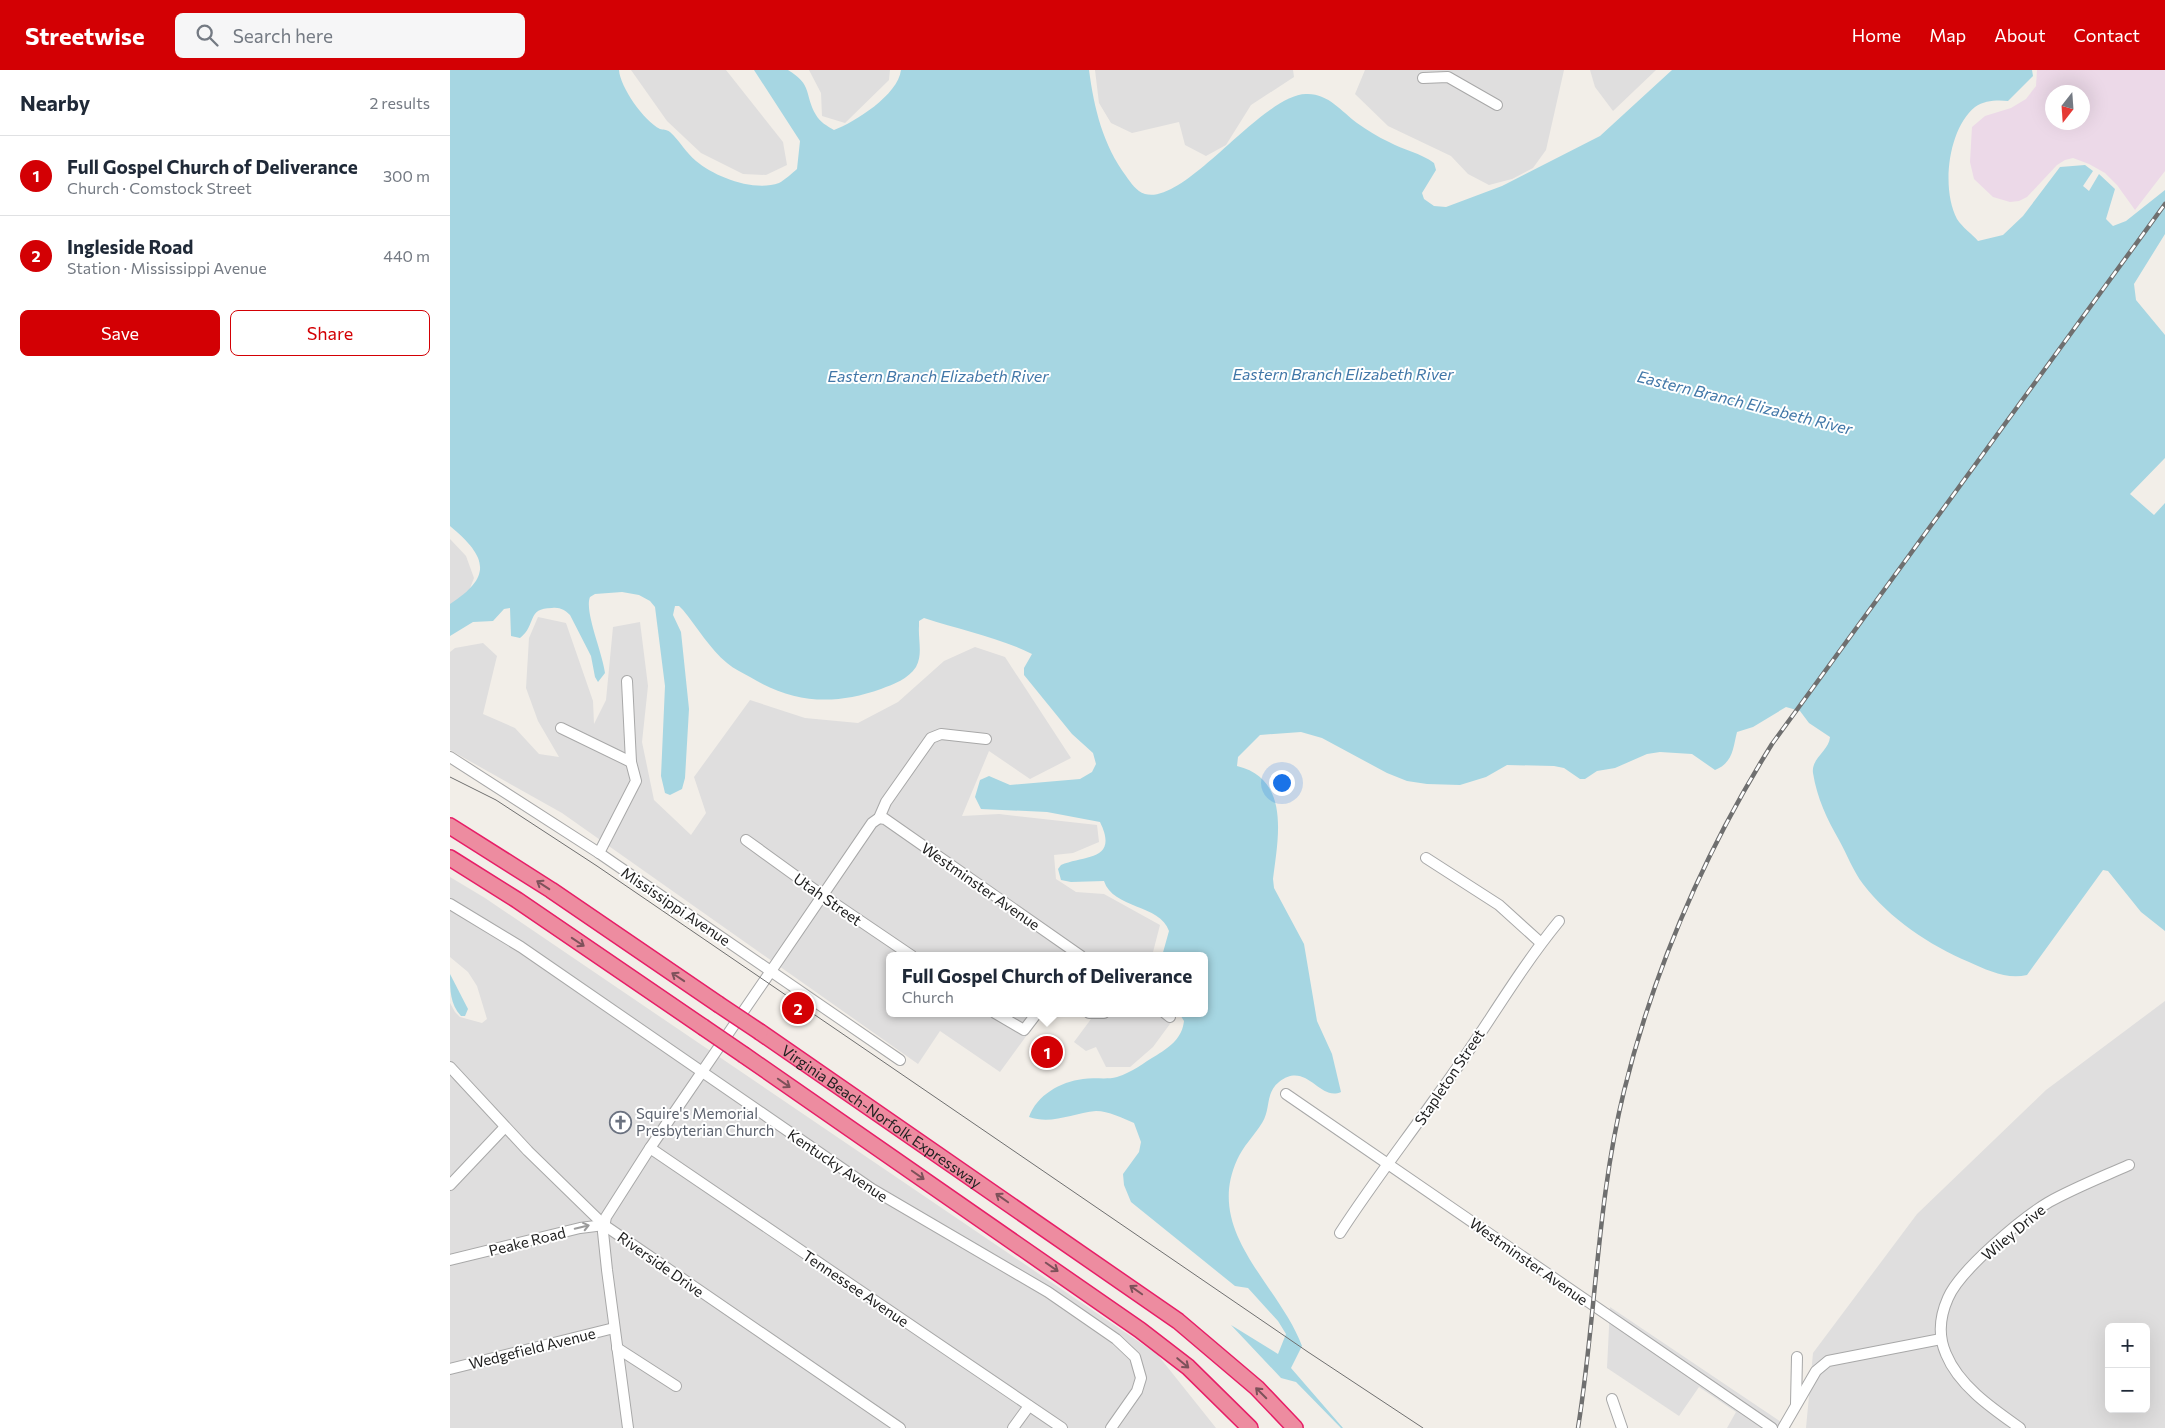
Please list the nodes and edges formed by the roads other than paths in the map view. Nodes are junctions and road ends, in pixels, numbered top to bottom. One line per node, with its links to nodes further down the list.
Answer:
1 (1450, 73): 2 (street); 3 (street)
2 (1423, 78)
3 (1497, 106)
4 (627, 681): 8 (street)
5 (561, 728): 8 (street)
6 (986, 738): 9 (street)
7 (450, 757): 12 (street, Mississippi Avenue)
8 (631, 762): 12 (street)
9 (879, 818): 15 (street); 20 (street, Westminster Avenue)
10 (450, 826): 51 (highway, Virginia Beach-Norfolk Expressway, one-way to 10, bridge)
11 (746, 840): 15 (street, Utah Street)
12 (599, 853): 21 (street, Mississippi Avenue)
13 (450, 858): 50 (highway, Virginia Beach-Norfolk Expressway, one-way to 50, bridge)
14 (1426, 858): 18 (street)
15 (822, 896): 19 (street, Utah Street); 21 (street)
16 (450, 904): 26 (street, Kentucky Avenue)
17 (1559, 921): 18 (street, Stapleton Street)
18 (1541, 943): 30 (street, Stapleton Street)
19 (906, 952)
20 (1075, 952)
21 (770, 973): 24 (street, Mississippi Avenue); 26 (street)
22 (1003, 1017): 23 (street)
23 (1034, 1017)
24 (900, 1060)
25 (450, 1067): 28 (street, Riverside Drive)
26 (702, 1072): 29 (street); 49 (street, Kentucky Avenue)
27 (1286, 1094): 30 (street, Westminster Avenue)
28 (506, 1127): 32 (street); 33 (street, Riverside Drive)
29 (650, 1148): 33 (street); 44 (street, Tennessee Avenue)
30 (1388, 1164): 34 (street, Stapleton Street); 53 (street, Westminster Avenue)
31 (2128, 1165): 37 (street, Wiley Drive)
32 (450, 1186)
33 (604, 1225): 35 (street, Peake Road, one-way to 33); 36 (street); 46 (street, Riverside Drive)
34 (1340, 1233)
35 (450, 1260)
36 (614, 1328): 38 (street); 40 (street, Wedgefield Avenue)
37 (1941, 1338): 43 (street); 55 (street)
38 (617, 1348): 41 (street); 45 (street)
39 (1797, 1357): 43 (street)
40 (450, 1369)
41 (676, 1386)
42 (1612, 1398): 52 (street)
43 (1796, 1404): 54 (street)
44 (1029, 1406): 47 (street); 48 (street, Tennessee Avenue)
45 (625, 1427)
46 (900, 1428)
47 (1013, 1428)
48 (1062, 1428)
49 (1111, 1428)
50 (1250, 1428)
51 (1295, 1428)
52 (1622, 1428)
53 (1772, 1428)
54 (1783, 1428)
55 (2020, 1428)

